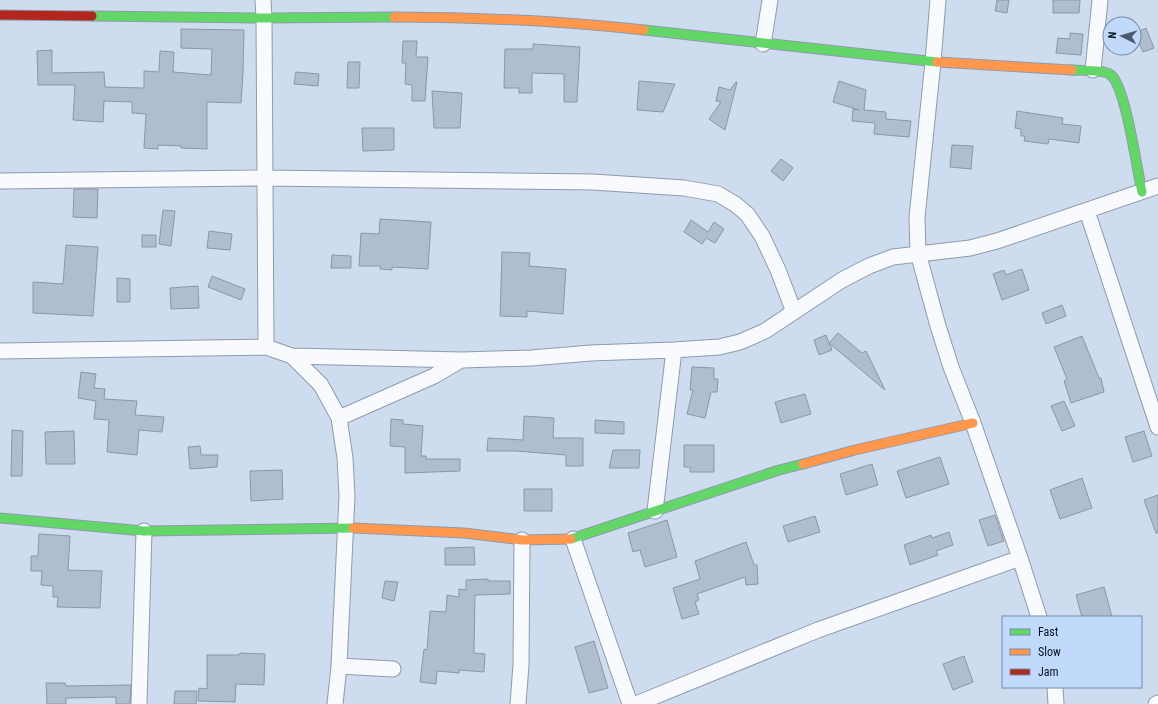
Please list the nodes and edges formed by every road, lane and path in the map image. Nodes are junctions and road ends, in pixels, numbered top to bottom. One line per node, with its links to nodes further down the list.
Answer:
1 (263, 0): 6 (street)
2 (770, 0): 7 (street)
3 (938, 0): 8 (street)
4 (1100, 0): 9 (street)
5 (0, 15): 6 (street)
6 (264, 18): 7 (street); 10 (street)
7 (763, 44): 8 (street)
8 (933, 62): 9 (street); 15 (street)
9 (1093, 70): 13 (street)
10 (264, 178): 11 (street); 16 (street); 17 (street)
11 (0, 181)
12 (1158, 186): 13 (street)
13 (1142, 192): 14 (street)
14 (1087, 211): 15 (street); 24 (street)
15 (918, 254): 16 (street); 23 (street)
16 (794, 312): 18 (street)
17 (266, 347): 19 (street); 20 (street)
18 (674, 350): 21 (street); 25 (street)
19 (0, 351)
20 (292, 356): 21 (street); 22 (street)
21 (462, 360): 22 (street)
22 (339, 418): 27 (street)
23 (973, 423): 25 (street); 31 (street)
24 (1158, 427)
25 (655, 511): 30 (street)
26 (0, 518): 28 (street)
27 (346, 528): 28 (street); 29 (street); 33 (street)
28 (144, 531): 36 (street)
29 (522, 540): 30 (street); 38 (street)
30 (573, 540): 39 (street)
31 (1020, 558): 32 (street); 40 (street)
32 (1039, 616)
33 (339, 666): 34 (street); 37 (street)
34 (393, 669)
35 (1054, 688): 41 (street)
36 (139, 704)
37 (335, 704)
38 (518, 704)
39 (630, 704)
40 (636, 704)
41 (1056, 704)

